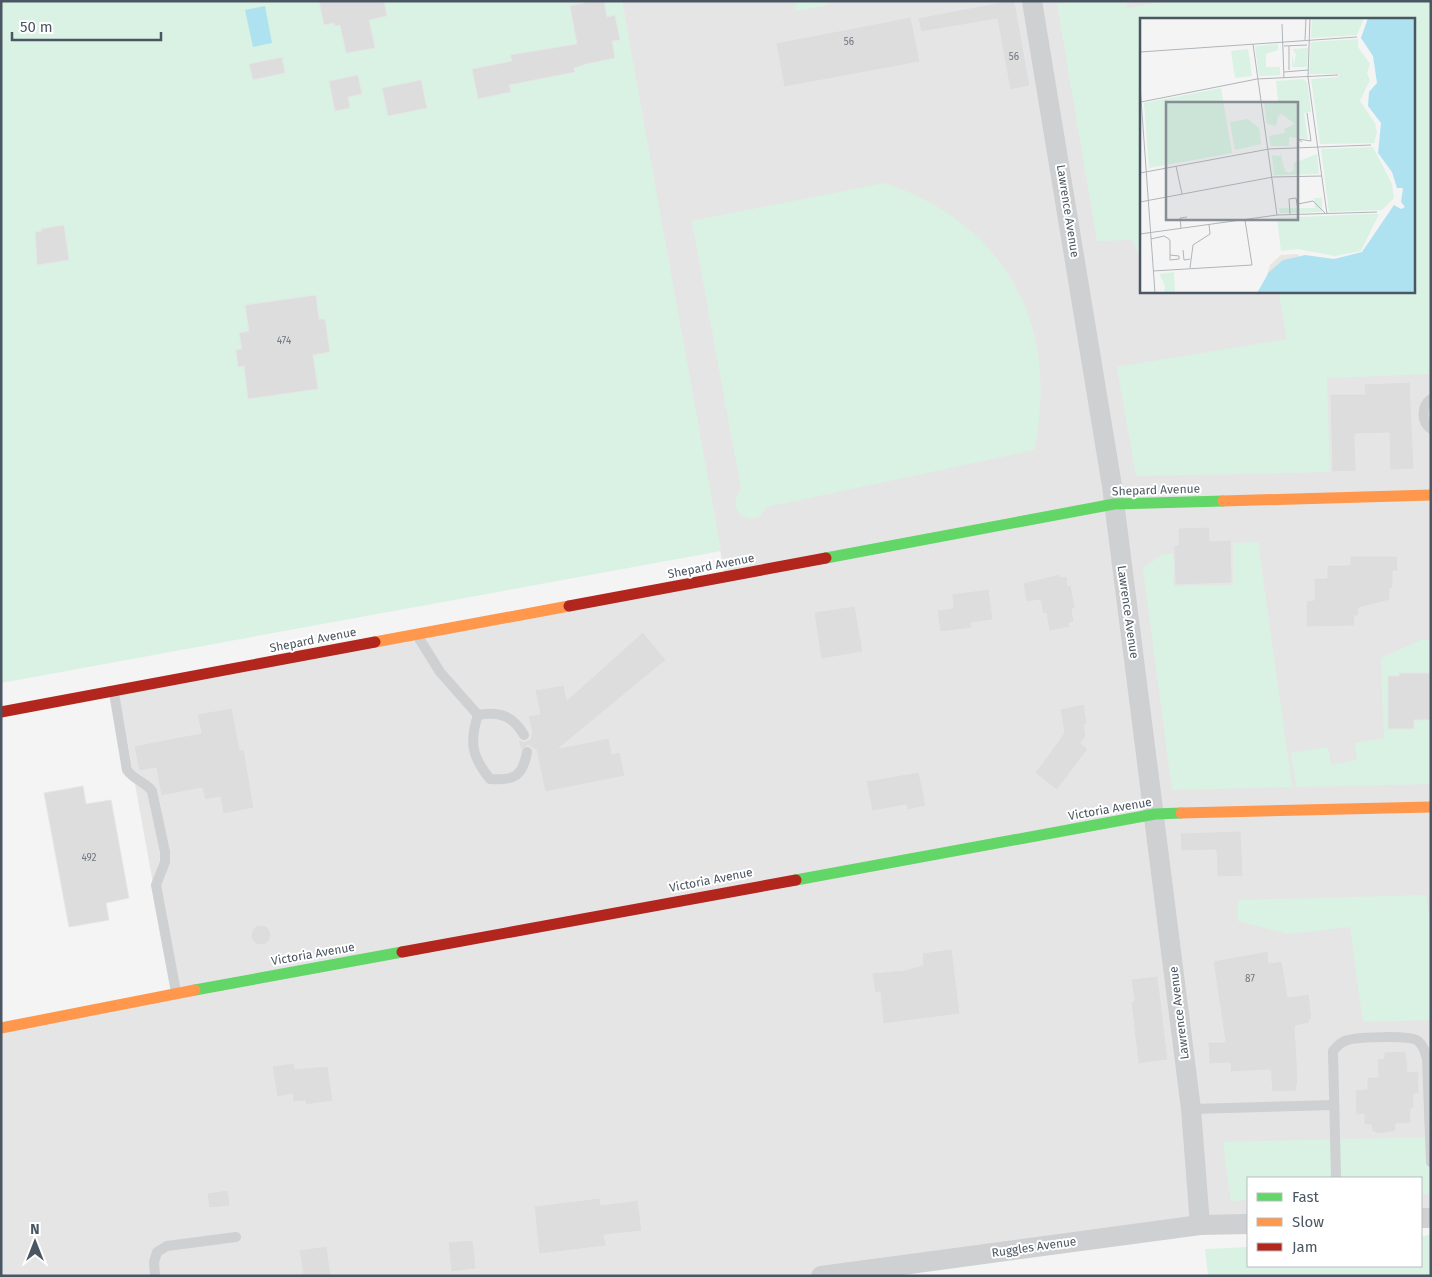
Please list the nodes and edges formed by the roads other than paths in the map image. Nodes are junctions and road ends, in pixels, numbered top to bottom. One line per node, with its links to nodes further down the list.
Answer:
1 (1032, 1): 5 (street, Lawrence Avenue)
2 (1431, 398): 3 (lane)
3 (1431, 429)
4 (1431, 495): 5 (street, Shepard Avenue)
5 (1114, 504): 6 (street, Shepard Avenue); 13 (street, Lawrence Avenue)
6 (416, 635): 7 (street, Shepard Avenue); 9 (lane)
7 (114, 691): 8 (street, Shepard Avenue); 14 (lane)
8 (1, 712)
9 (478, 715): 10 (lane); 11 (lane)
10 (524, 735)
11 (528, 752)
12 (1431, 807): 13 (street, Victoria Avenue)
13 (1155, 814): 14 (street, Victoria Avenue); 18 (street, Lawrence Avenue)
14 (176, 993): 15 (street, Victoria Avenue)
15 (1, 1028)
16 (1429, 1103): 17 (lane); 19 (lane)
17 (1333, 1106): 18 (lane); 20 (lane)
18 (1190, 1109): 22 (street, Lawrence Avenue)
19 (1431, 1162)
20 (1336, 1177)
21 (1247, 1224): 22 (street, Ruggles Avenue)
22 (1200, 1225): 24 (street, Ruggles Avenue)
23 (236, 1236): 25 (lane)
24 (854, 1274): 26 (street, Ruggles Avenue)
25 (155, 1276)
26 (821, 1276)

